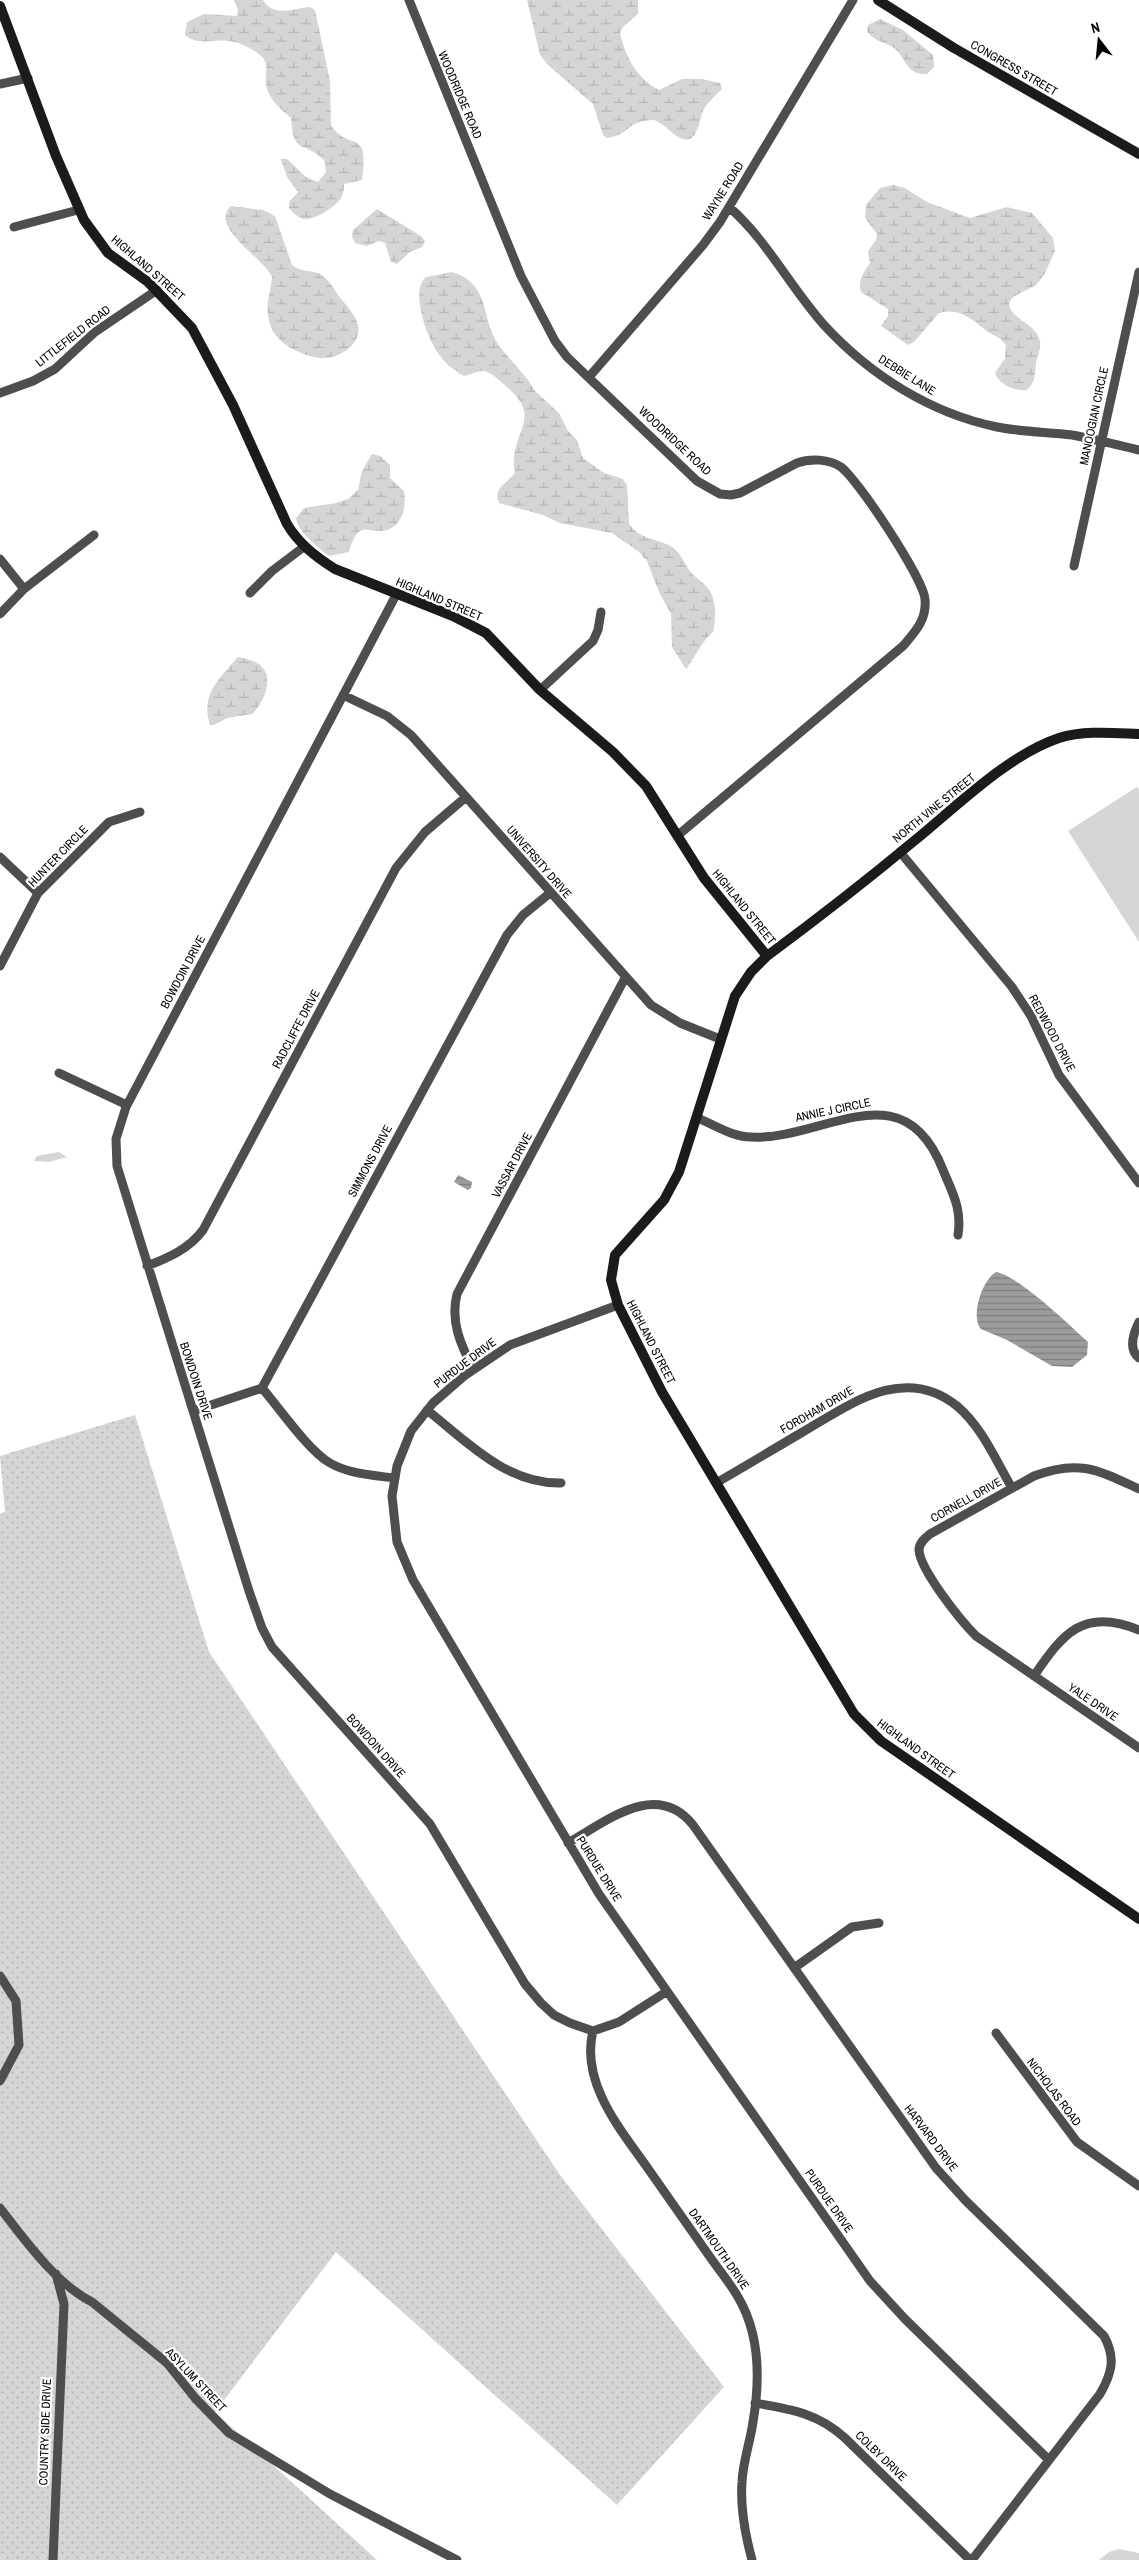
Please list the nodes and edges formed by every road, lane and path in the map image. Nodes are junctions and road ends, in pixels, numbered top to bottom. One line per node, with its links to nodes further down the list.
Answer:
1 (409, 0): 13 (street, WOODRIDGE ROAD)
2 (853, 0): 8 (street, WAYNE ROAD)
3 (878, 0): 7 (street, CONGRESS STREET)
4 (0, 6): 5 (street, HIGHLAND STREET)
5 (28, 78): 6 (street); 9 (street, HIGHLAND STREET)
6 (0, 84)
7 (1139, 154)
8 (729, 207): 13 (street, WAYNE ROAD); 15 (street, DEBBIE LANE)
9 (78, 210): 10 (street); 12 (street, HIGHLAND STREET)
10 (14, 227)
11 (1139, 272): 15 (street, MANOOGIAN CIRCLE)
12 (157, 290): 14 (street, LITTLEFIELD ROAD); 18 (street, HIGHLAND STREET)
13 (589, 377): 31 (street, WOODRIDGE ROAD)
14 (0, 393)
15 (1102, 441): 16 (street, DEBBIE LANE); 20 (street, MANOOGIAN CIRCLE)
16 (1139, 450)
17 (94, 535): 21 (street)
18 (305, 546): 22 (street); 23 (street, HIGHLAND STREET)
19 (0, 558): 21 (street)
20 (1074, 566)
21 (24, 589): 25 (street)
22 (250, 593)
23 (396, 595): 26 (street, HIGHLAND STREET); 27 (street, BOWDOIN DRIVE)
24 (601, 612): 26 (street)
25 (0, 614)
26 (540, 690): 31 (street, HIGHLAND STREET)
27 (343, 695): 29 (street, UNIVERSITY DRIVE); 41 (street, BOWDOIN DRIVE)
28 (1139, 734): 32 (street, NORTH VINE STREET)
29 (466, 797): 35 (street, UNIVERSITY DRIVE); 45 (street, RADCLIFFE DRIVE)
30 (140, 812): 34 (street, HUNTER CIRCLE)
31 (677, 836): 36 (street, HIGHLAND STREET)
32 (900, 852): 36 (street, NORTH VINE STREET); 43 (street, REDWOOD DRIVE)
33 (0, 857): 34 (street)
34 (38, 893): 37 (street, HUNTER CIRCLE)
35 (550, 893): 38 (street, UNIVERSITY DRIVE); 50 (street, SIMMONS DRIVE)
36 (767, 956): 39 (street, HIGHLAND STREET)
37 (0, 966)
38 (625, 978): 39 (street, UNIVERSITY DRIVE); 49 (street, VASSAR DRIVE)
39 (720, 1039): 42 (street, HIGHLAND STREET)
40 (59, 1073): 41 (street)
41 (127, 1105): 45 (street, BOWDOIN DRIVE)
42 (698, 1118): 44 (street, ANNIE J CIRCLE); 46 (street, HIGHLAND STREET)
43 (1139, 1183)
44 (958, 1235)
45 (147, 1266): 52 (street, BOWDOIN DRIVE)
46 (618, 1305): 49 (street, PURDUE DRIVE); 55 (street, HIGHLAND STREET)
47 (1139, 1322): 48 (street)
48 (1139, 1358)
49 (473, 1369): 51 (street, PURDUE DRIVE)
50 (262, 1388): 52 (street); 53 (street)
51 (427, 1410): 53 (street, PURDUE DRIVE); 54 (street)
52 (192, 1411): 67 (street, BOWDOIN DRIVE)
53 (394, 1478): 61 (street, PURDUE DRIVE)
54 (561, 1483)
55 (716, 1483): 56 (street, FORDHAM DRIVE); 62 (street, HIGHLAND STREET)
56 (1012, 1488): 57 (street, CORNELL DRIVE); 59 (street, CORNELL DRIVE)
57 (1139, 1490)
58 (1139, 1630): 59 (street)
59 (1034, 1676): 60 (street, YALE DRIVE)
60 (1139, 1748)
61 (568, 1843): 64 (street, HARVARD DRIVE); 66 (street, PURDUE DRIVE)
62 (1139, 1919)
63 (879, 1923): 64 (street)
64 (794, 1968): 76 (street, HARVARD DRIVE)
65 (0, 1976): 69 (street)
66 (666, 1992): 67 (street); 76 (street, PURDUE DRIVE)
67 (593, 2031): 75 (street, DARTMOUTH DRIVE)
68 (996, 2033): 70 (street, NICHOLAS ROAD)
69 (0, 2081)
70 (1139, 2186)
71 (0, 2208): 72 (street, ASYLUM STREET)
72 (56, 2273): 73 (street, ASYLUM STREET); 74 (street, COUNTRY SIDE DRIVE)
73 (78, 2295): 74 (street); 78 (street, ASYLUM STREET)
74 (64, 2304): 77 (street, COUNTRY SIDE DRIVE)
75 (755, 2403): 79 (street, DARTMOUTH DRIVE); 80 (street, COLBY DRIVE)
76 (1049, 2460): 80 (street, HARVARD DRIVE)
77 (53, 2560)
78 (457, 2560)
79 (752, 2560)
80 (971, 2560)

